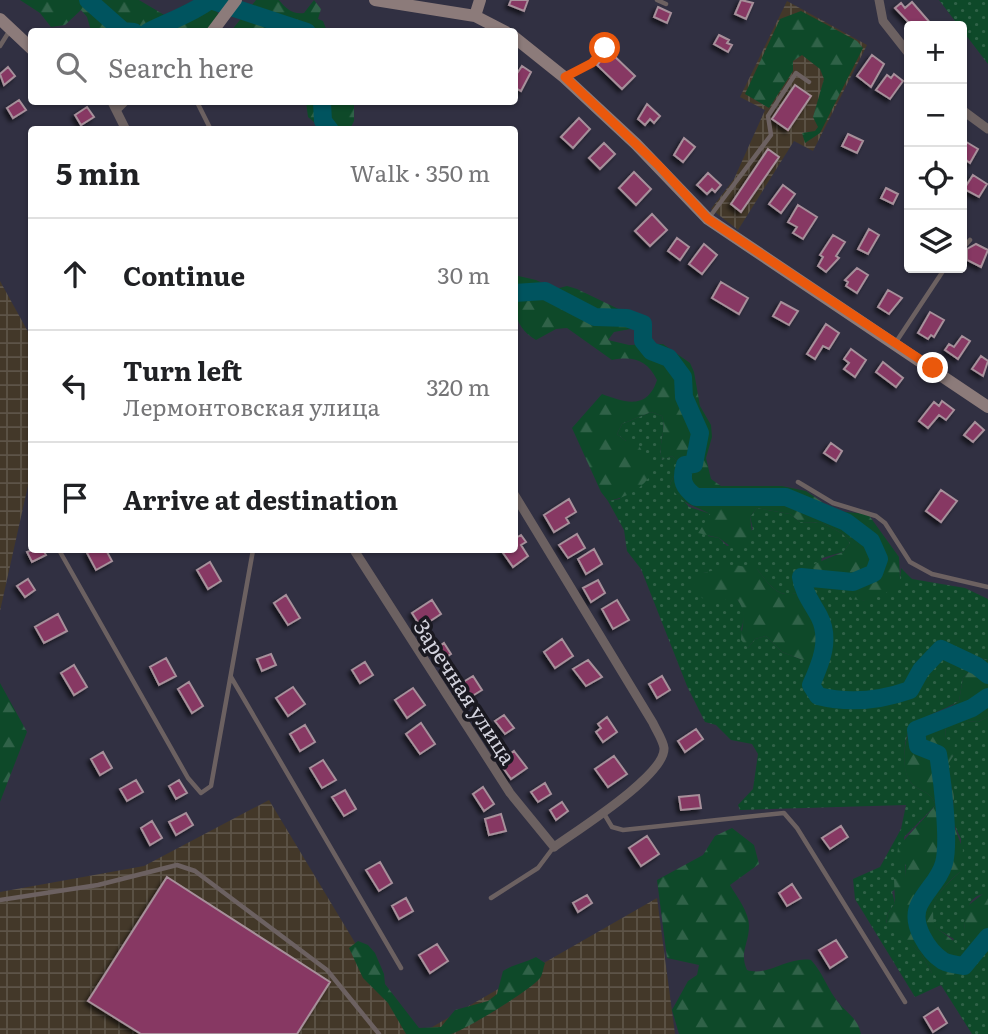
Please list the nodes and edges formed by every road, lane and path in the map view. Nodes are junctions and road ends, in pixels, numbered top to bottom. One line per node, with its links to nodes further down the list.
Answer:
1 (236, 0): 9 (street)
2 (374, 0): 7 (street)
3 (480, 0): 7 (street)
4 (657, 0): 6 (lane)
5 (879, 0): 16 (street)
6 (666, 4)
7 (475, 16): 10 (street)
8 (0, 19): 11 (street)
9 (215, 28)
10 (498, 28)
11 (10, 30): 13 (lane); 14 (street)
12 (518, 40): 17 (street)
13 (0, 46)
14 (28, 46)
15 (605, 48): 17 (lane)
16 (904, 48)
17 (565, 77): 25 (street)
18 (809, 82): 25 (lane)
19 (115, 105): 22 (street)
20 (198, 105): 23 (lane)
21 (967, 114): 24 (street)
22 (124, 126)
23 (209, 126)
24 (988, 129)
25 (708, 219): 29 (street)
26 (970, 240): 27 (lane)
27 (967, 243)
28 (942, 273): 29 (lane)
29 (895, 343): 30 (street)
30 (988, 407)
31 (798, 482): 36 (lane)
32 (518, 501): 38 (street)
33 (61, 553): 37 (lane)
34 (252, 553): 37 (lane)
35 (356, 553): 39 (street, Заречная улица)
36 (988, 587)
37 (231, 676): 42 (lane)
38 (602, 812): 39 (street); 43 (lane)
39 (554, 847): 40 (lane)
40 (491, 898)
41 (0, 900): 44 (lane)
42 (401, 968)
43 (905, 1002)
44 (379, 1034)

